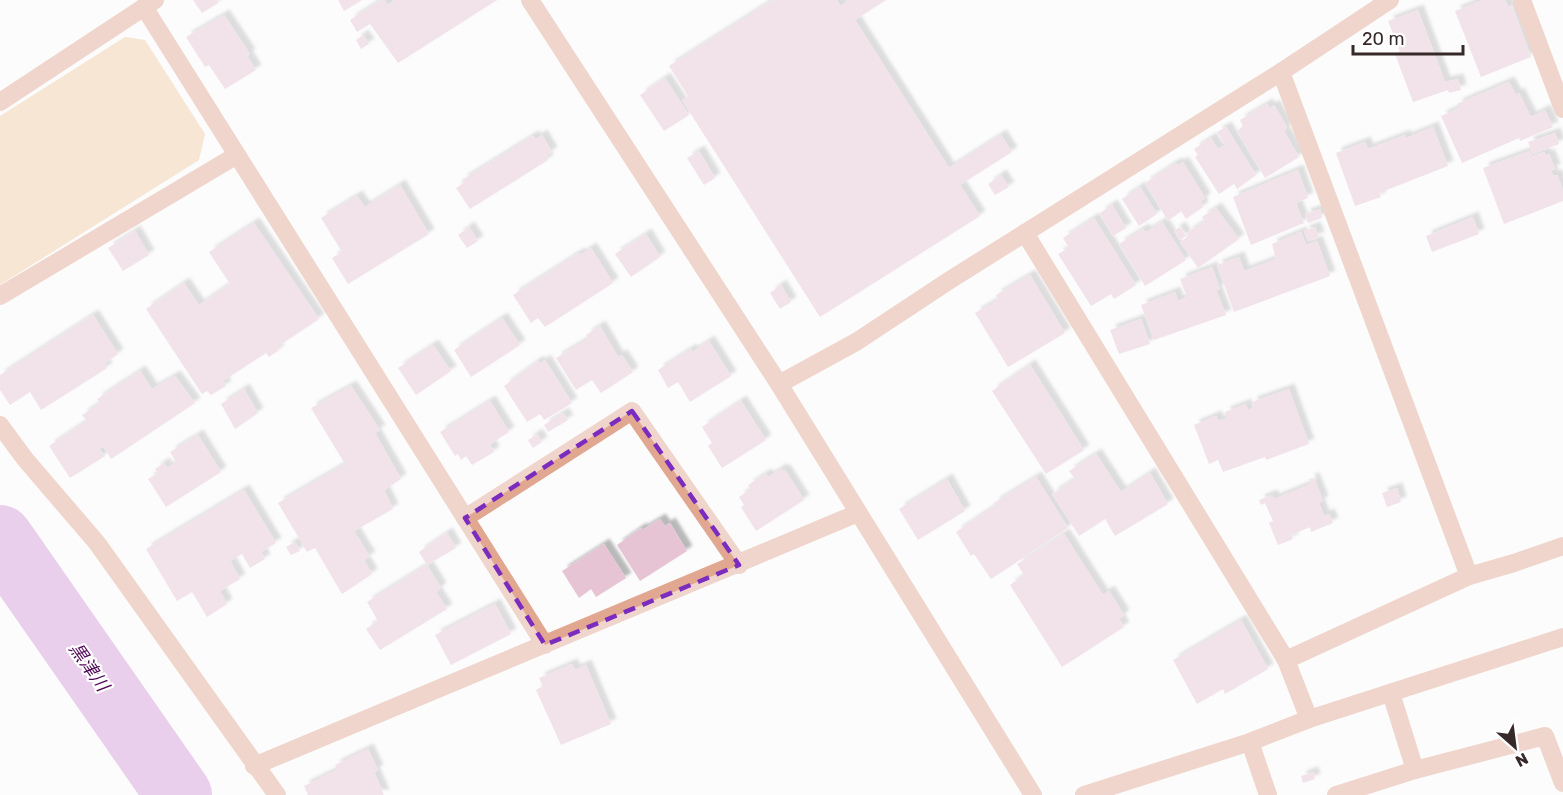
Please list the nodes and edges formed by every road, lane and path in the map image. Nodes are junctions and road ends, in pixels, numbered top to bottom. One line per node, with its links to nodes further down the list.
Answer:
1 (530, 0): 11 (street)
2 (1390, 0): 5 (street)
3 (1522, 0): 7 (street)
4 (149, 4): 6 (street); 8 (street)
5 (1281, 72): 9 (street); 17 (street)
6 (0, 102)
7 (1563, 110)
8 (237, 155): 10 (street); 14 (street)
9 (1025, 233): 11 (street); 20 (street)
10 (0, 296)
11 (779, 384): 13 (street)
12 (0, 425): 25 (street)
13 (858, 513): 16 (street); 29 (street)
14 (465, 518): 16 (street); 19 (street)
15 (1563, 546): 17 (street)
16 (739, 565): 19 (street)
17 (1469, 576): 20 (street)
18 (1563, 637): 21 (street)
19 (545, 645): 25 (street)
20 (1286, 660): 22 (street)
21 (1391, 693): 22 (street); 26 (street)
22 (1309, 719): 24 (street)
23 (1554, 733): 26 (street); 27 (street)
24 (1250, 742): 30 (street); 31 (street)
25 (254, 766): 28 (street)
26 (1415, 770): 32 (street)
27 (1563, 783)
28 (277, 795)
29 (1033, 795)
30 (1084, 795)
31 (1268, 795)
32 (1336, 795)

